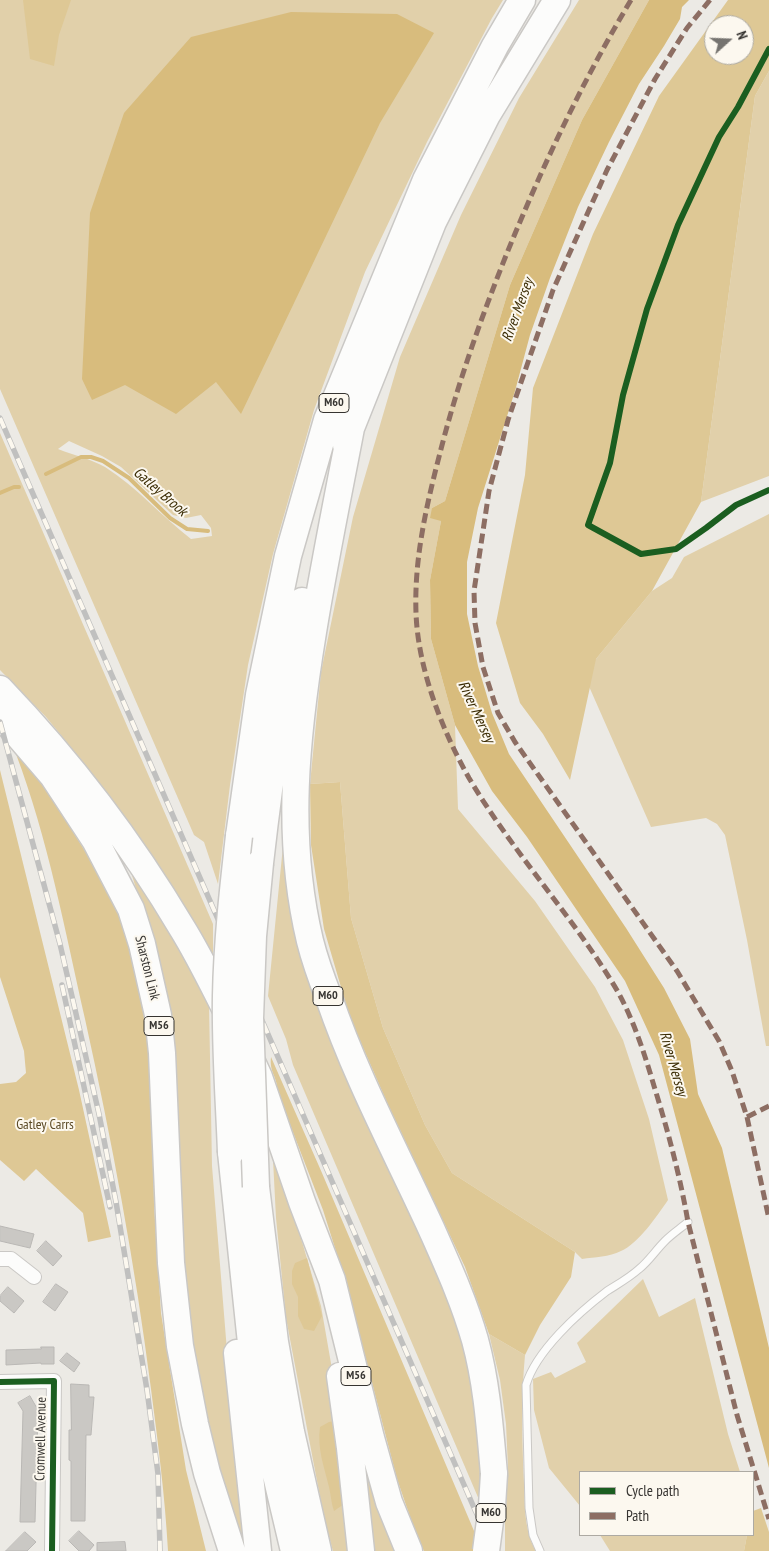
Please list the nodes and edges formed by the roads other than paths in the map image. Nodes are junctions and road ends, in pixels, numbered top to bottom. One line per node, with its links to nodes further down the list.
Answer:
1 (522, 0): 5 (highway, M60, bridge)
2 (557, 0): 3 (highway, M60)
3 (351, 428): 17 (highway, M60, bridge); 20 (highway, M60, bridge)
4 (2, 700): 6 (highway, Sharston Link / M56); 10 (highway, Sharston Link / M56)
5 (231, 1152): 15 (highway, M60); 16 (highway, M60)
6 (302, 1202): 18 (highway); 19 (highway, M56)
7 (688, 1222): 21 (lane)
8 (0, 1258): 9 (street)
9 (34, 1277)
10 (181, 1352): 13 (highway, M56); 14 (highway, M56)
11 (0, 1382): 12 (street, Cromwell Avenue)
12 (52, 1551)
13 (216, 1551)
14 (232, 1551)
15 (258, 1551)
16 (294, 1551)
17 (318, 1551)
18 (361, 1551)
19 (409, 1551)
20 (486, 1551)
21 (540, 1551)

